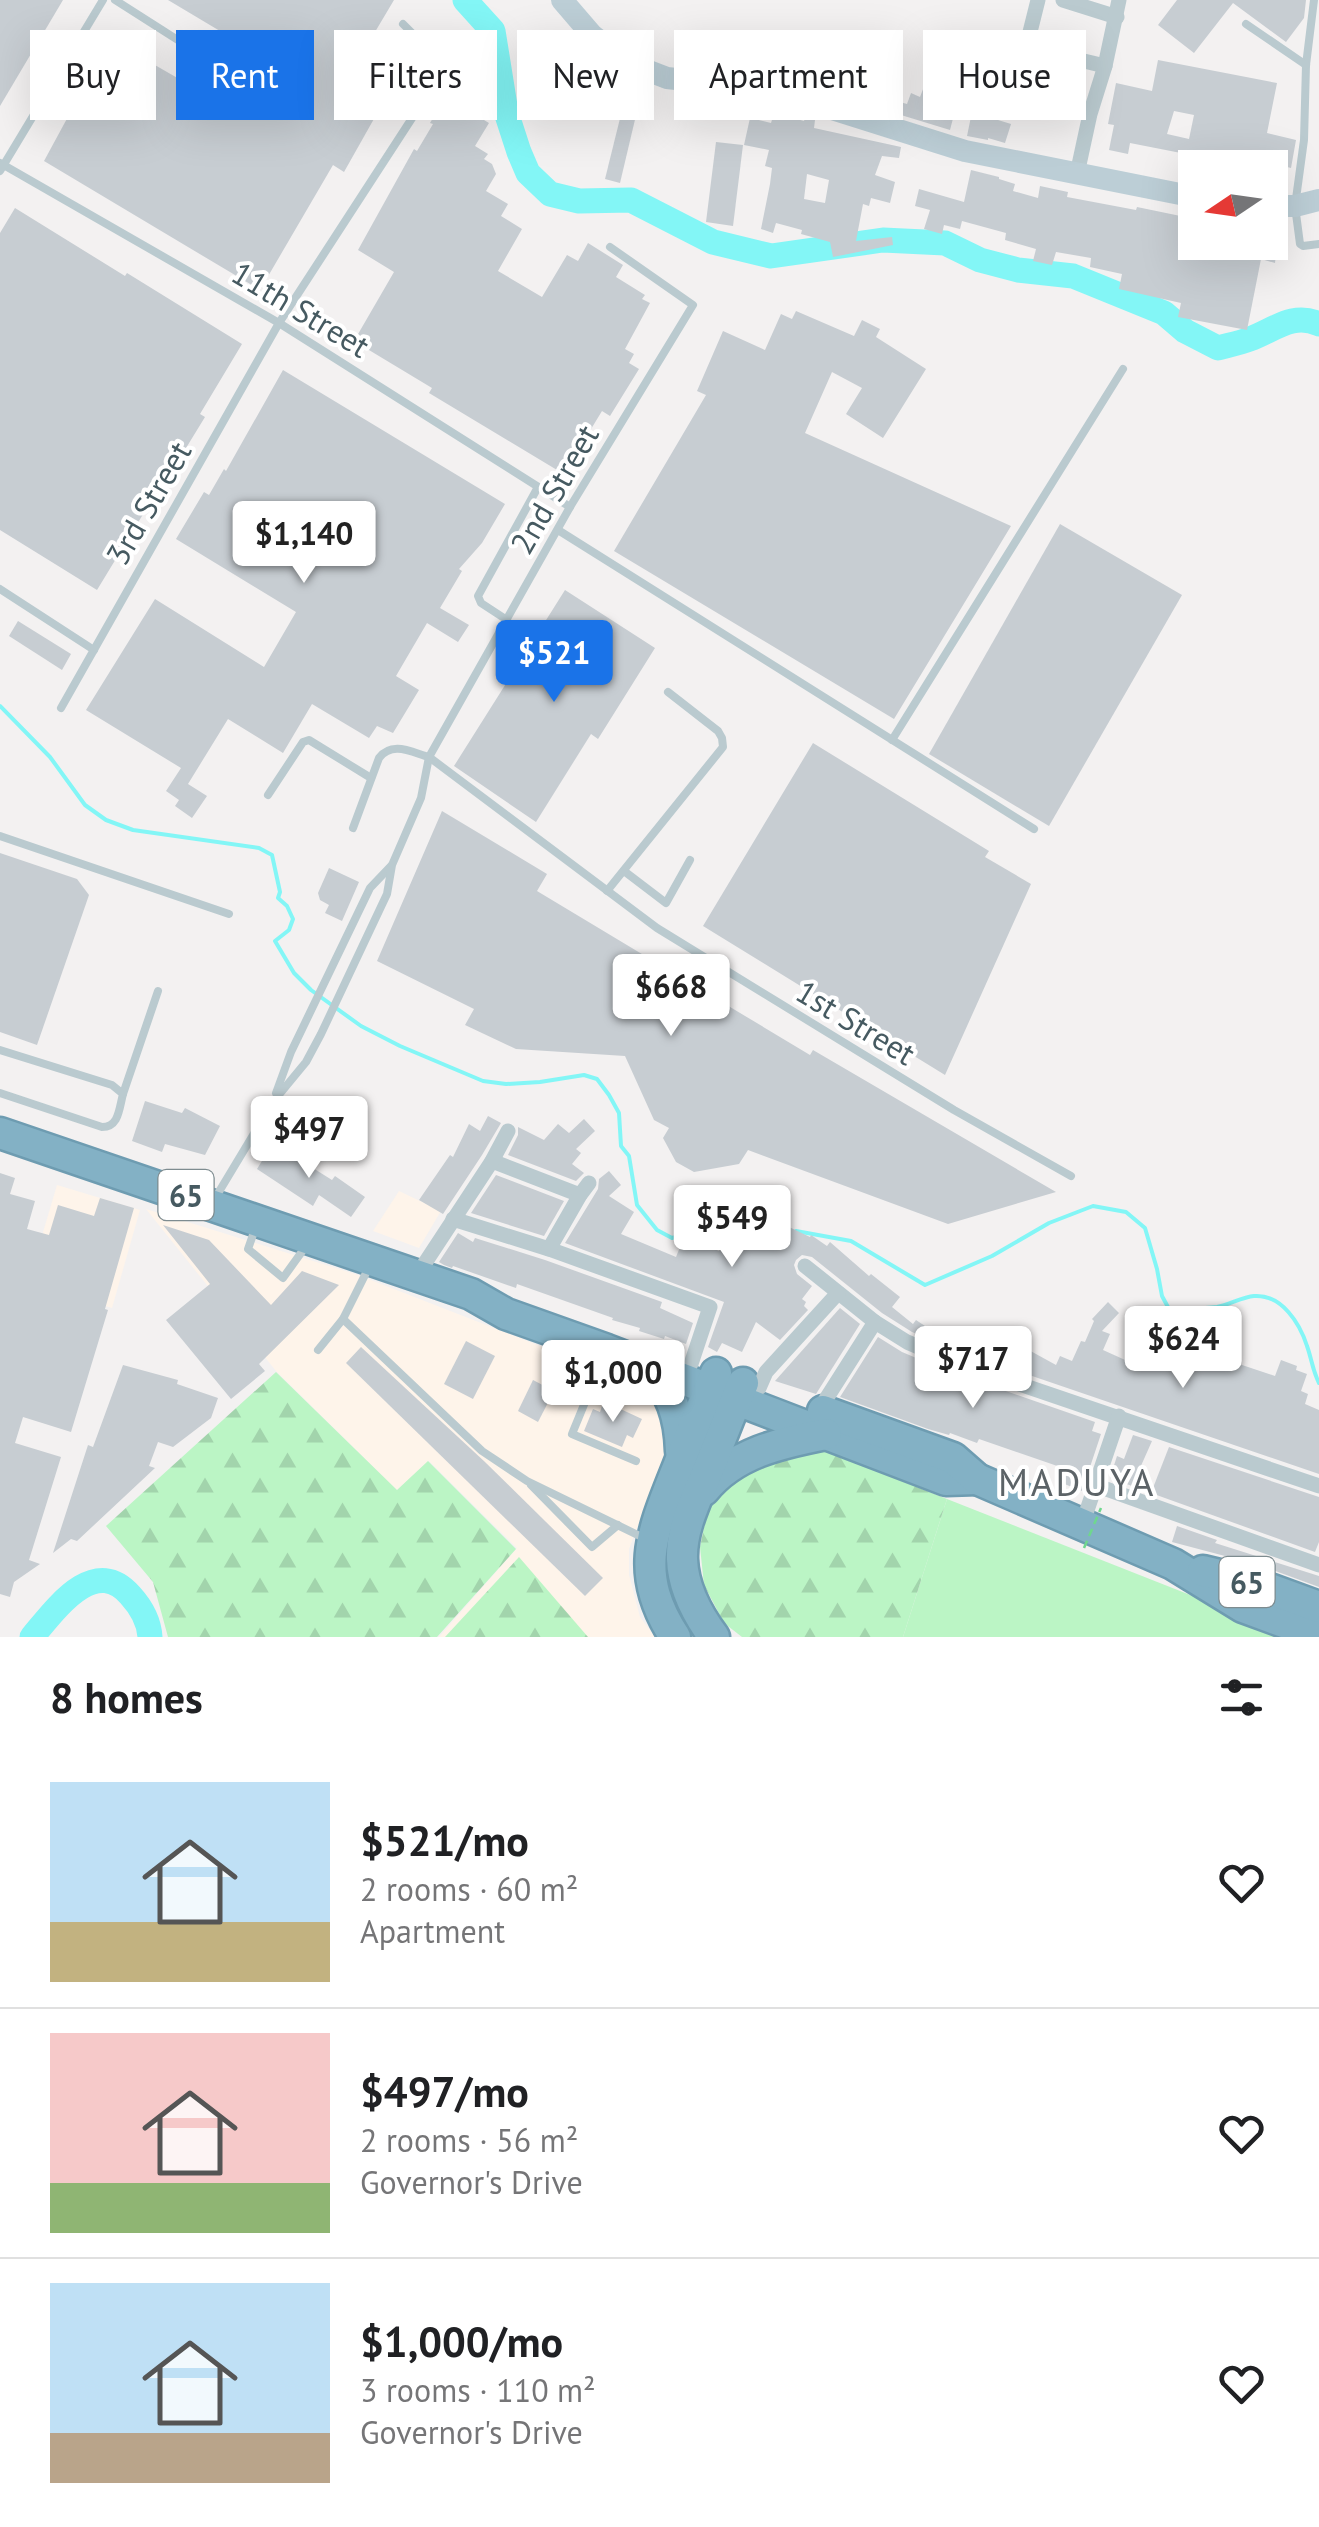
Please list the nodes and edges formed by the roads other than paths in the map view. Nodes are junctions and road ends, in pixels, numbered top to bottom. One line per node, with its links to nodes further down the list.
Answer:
1 (103, 0): 13 (lane)
2 (115, 0): 10 (lane)
3 (562, 0): 14 (street)
4 (1038, 0): 11 (street)
5 (1063, 0): 7 (street)
6 (1314, 0): 12 (lane)
7 (1120, 5): 11 (street)
8 (403, 24): 21 (lane, 3rd Street)
9 (1246, 24): 12 (lane)
10 (176, 39)
11 (1105, 66): 14 (street)
12 (1306, 66): 18 (lane)
13 (1, 167): 21 (lane, 11th Street)
14 (1078, 174): 15 (street)
15 (1178, 194)
16 (1319, 200): 18 (street)
17 (1288, 206): 18 (street)
18 (1294, 206): 19 (lane)
19 (1319, 244)
20 (610, 247): 24 (lane, 2nd Street)
21 (279, 323): 23 (lane, 11th Street); 28 (lane, 3rd Street)
22 (1123, 369): 31 (lane)
23 (538, 487): 24 (lane, 11th Street); 27 (lane)
24 (570, 507): 25 (lane, 2nd Street)
25 (558, 530): 27 (lane, 2nd Street); 31 (lane)
26 (0, 589): 28 (lane)
27 (507, 620): 32 (lane, 2nd Street)
28 (94, 650): 30 (lane, 3rd Street)
29 (668, 692): 40 (lane)
30 (60, 708)
31 (892, 740): 36 (lane)
32 (429, 757): 33 (lane); 39 (lane, 2nd Street); 41 (lane, 1st Street)
33 (371, 778): 34 (lane); 35 (lane)
34 (268, 795)
35 (353, 828)
36 (1034, 829)
37 (0, 836): 42 (lane)
38 (690, 860): 40 (lane)
39 (392, 865): 47 (lane); 47 (lane)
40 (624, 872): 41 (lane)
41 (608, 891): 51 (lane, 1st Street)
42 (228, 914)
43 (158, 991): 46 (lane)
44 (0, 1050): 46 (lane)
45 (0, 1093): 46 (lane)
46 (123, 1094)
47 (273, 1102): 52 (lane)
48 (508, 1131): 50 (street)
49 (0, 1134): 52 (highway, 65)
50 (492, 1160): 53 (street); 56 (street)
51 (1071, 1176)
52 (212, 1204): 54 (highway, 65)
53 (453, 1219): 56 (street); 59 (street)
54 (259, 1220): 55 (highway, 65); 55 (lane)
55 (312, 1238): 57 (highway, 65)
56 (549, 1249): 66 (street)
57 (372, 1259): 59 (highway, 65); 62 (lane)
58 (805, 1266): 60 (street)
59 (418, 1275): 61 (highway, 65)
60 (838, 1293): 63 (street); 66 (street)
61 (472, 1294): 65 (highway, 65); 66 (highway, 65)
62 (343, 1319): 64 (lane); 72 (lane)
63 (876, 1322): 68 (street); 69 (street)
64 (318, 1350)
65 (644, 1364): 66 (highway, 65); 70 (highway)
66 (726, 1383): 69 (highway, 65); 70 (highway); 75 (highway)
67 (590, 1390): 71 (lane)
68 (1120, 1416): 73 (street); 74 (street)
69 (822, 1422): 75 (highway); 77 (highway, 65)
70 (681, 1459): 78 (highway)
71 (636, 1461)
72 (527, 1481): 76 (lane); 76 (lane)
73 (1096, 1485): 77 (street); 81 (street)
74 (1319, 1486)
75 (696, 1500): 82 (highway)
76 (618, 1526): 78 (lane)
77 (1089, 1527): 80 (highway, 65)
78 (644, 1539): 82 (lane); 82 (highway)
79 (1319, 1546): 81 (street)
80 (1173, 1564): 83 (highway, 65); 84 (highway, 65)
81 (1316, 1564)
82 (668, 1579): 85 (highway); 86 (highway)
83 (1319, 1608)
84 (1319, 1635)
85 (675, 1637)
86 (714, 1637)

